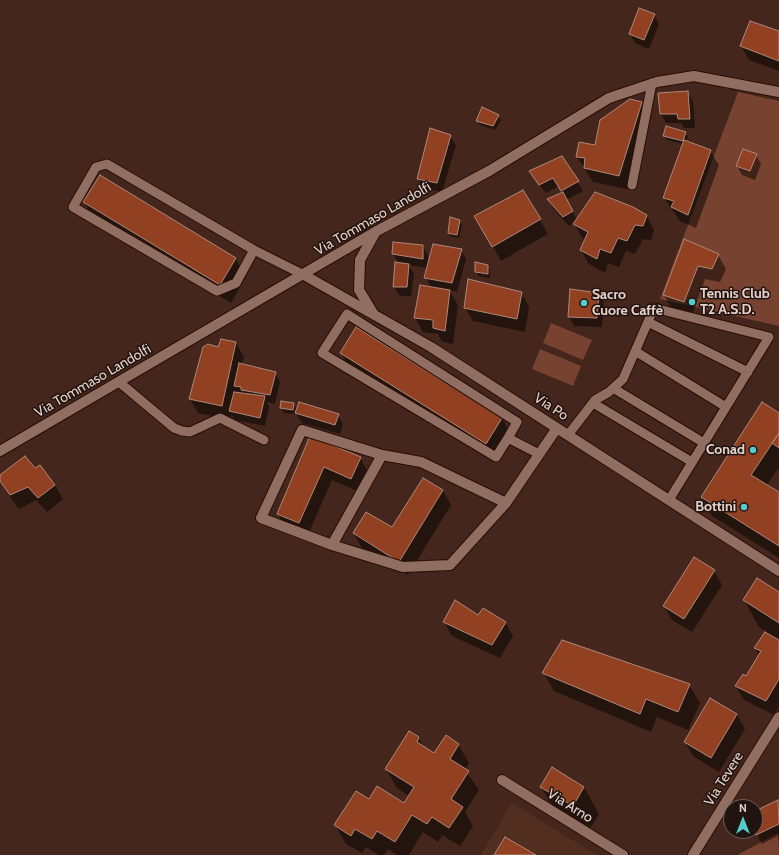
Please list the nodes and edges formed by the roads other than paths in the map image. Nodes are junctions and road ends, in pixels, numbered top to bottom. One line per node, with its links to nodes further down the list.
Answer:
1 (652, 83): 2 (street, Via Tommaso Landolfi); 3 (lane); 4 (street, Via Tommaso Landolfi)
2 (779, 92)
3 (632, 185)
4 (376, 232): 6 (street, Via Tommaso Landolfi); 7 (street)
5 (254, 250): 5 (lane); 6 (lane)
6 (304, 275): 7 (street, Via Po); 11 (street, Via Tommaso Landolfi)
7 (374, 315): 15 (street, Via Po)
8 (648, 322): 9 (lane); 10 (lane); 10 (lane)
9 (635, 351): 12 (lane); 14 (lane)
10 (748, 372): 14 (lane)
11 (119, 382): 18 (lane); 20 (street, Via Tommaso Landolfi)
12 (613, 388): 13 (lane); 19 (lane)
13 (593, 403): 16 (lane); 23 (lane)
14 (726, 407): 19 (lane)
15 (557, 428): 16 (street, Via Po); 21 (street)
16 (568, 435): 24 (street, Via Po)
17 (508, 438): 17 (lane); 21 (lane)
18 (264, 440)
19 (704, 442): 23 (lane)
20 (0, 451)
21 (539, 454): 25 (street)
22 (382, 455): 25 (street); 26 (street); 26 (street)
23 (692, 462): 24 (lane)
24 (669, 500): 27 (street, Via Po)
25 (506, 503): 26 (street)
26 (332, 544)
27 (779, 571)
28 (779, 717): 31 (street, Via Tevere)
29 (502, 780): 30 (street, Via Arno)
30 (623, 855)
31 (693, 855)

